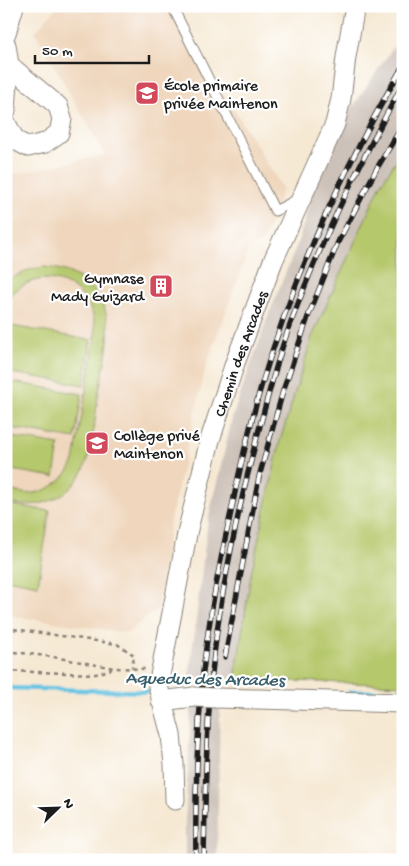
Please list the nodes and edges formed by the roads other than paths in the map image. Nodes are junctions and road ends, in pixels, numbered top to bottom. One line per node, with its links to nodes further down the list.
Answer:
1 (14, 6): 4 (street)
2 (172, 6): 9 (lane)
3 (355, 6): 9 (street, Chemin des Arcades)
4 (6, 33)
5 (6, 45): 6 (street)
6 (9, 65): 7 (street); 8 (street)
7 (6, 110)
8 (6, 123)
9 (300, 198): 10 (street, Chemin des Arcades)
10 (161, 701): 11 (street, bridge); 12 (street, Chemin des Arcades)
11 (403, 703)
12 (175, 800)

